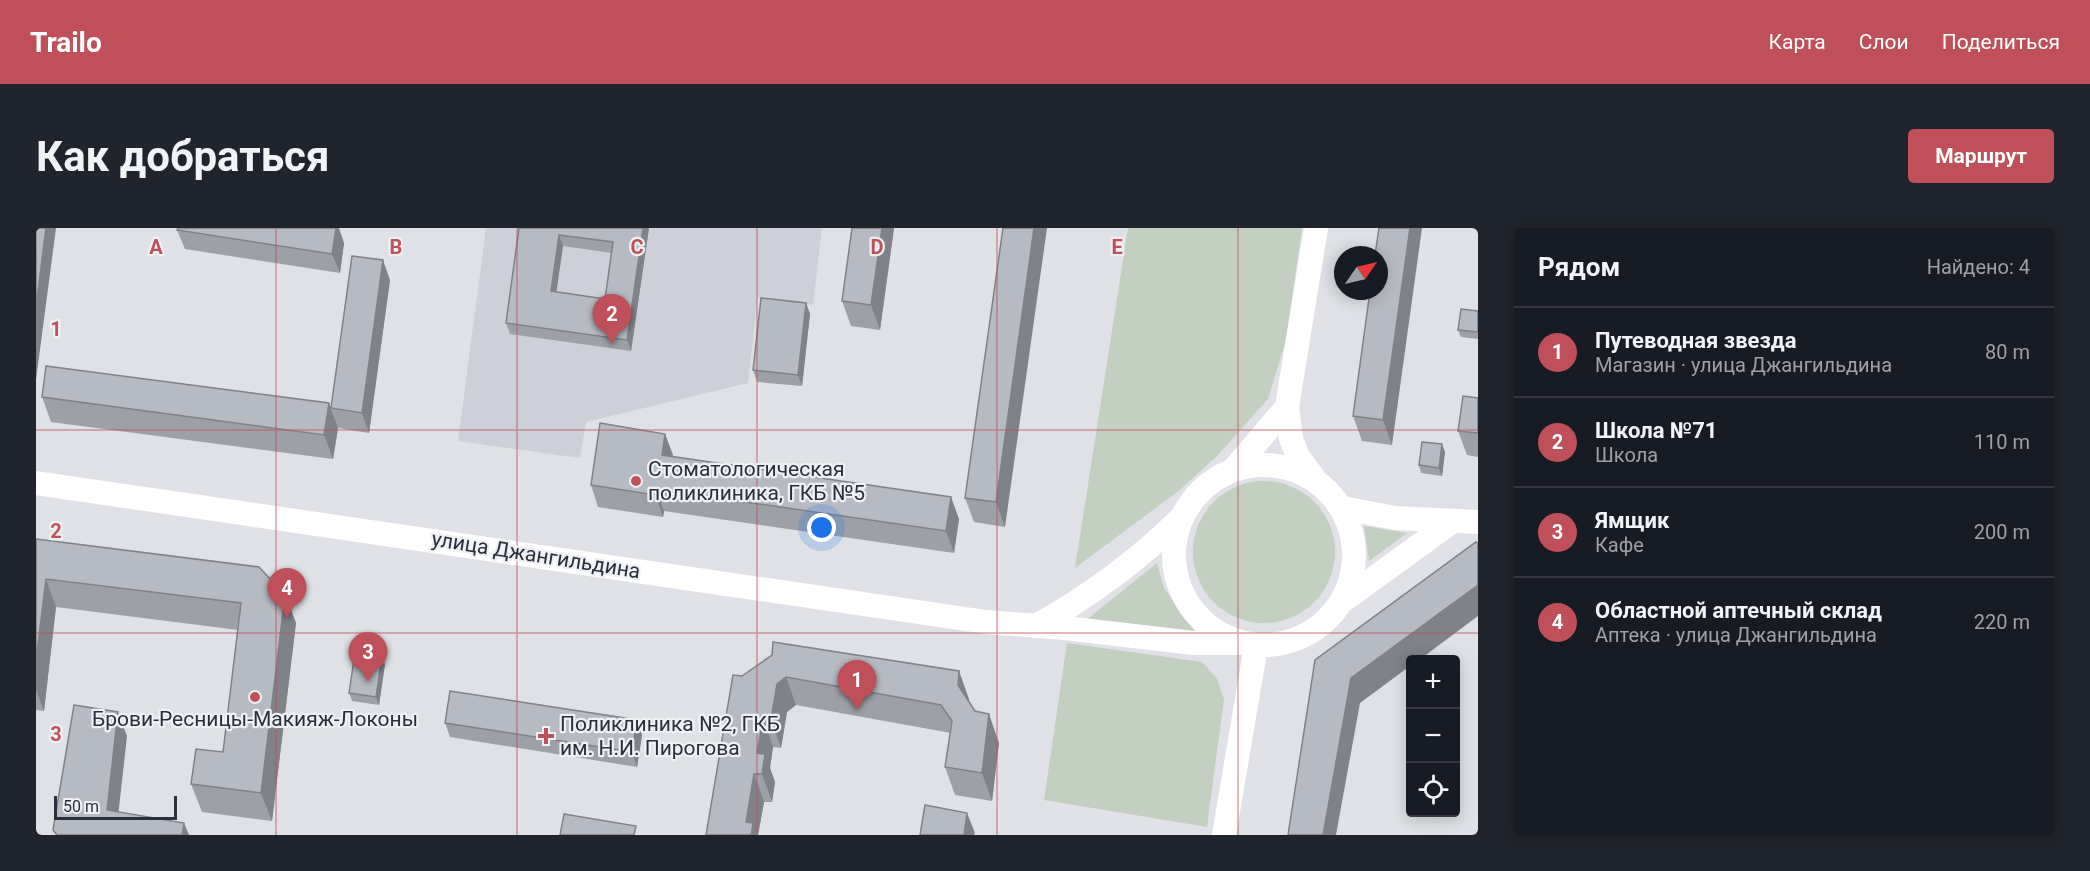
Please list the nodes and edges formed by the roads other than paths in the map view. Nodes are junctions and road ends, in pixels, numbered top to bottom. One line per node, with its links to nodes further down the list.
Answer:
1 (1316, 228): 2 (main road)
2 (1287, 407): 3 (main road); 4 (main road)
3 (1234, 469): 4 (main road); 7 (main road)
4 (1315, 479): 6 (main road)
5 (36, 483): 11 (main road, улица Джангильдина)
6 (1342, 507): 9 (main road); 10 (main road)
7 (1180, 519): 11 (main road); 12 (main road)
8 (1478, 522): 9 (main road)
9 (1450, 523): 10 (main road)
10 (1344, 600): 12 (main road)
11 (1036, 626): 12 (main road, улица Джангильдина)
12 (1248, 644): 13 (main road)
13 (1224, 835)

